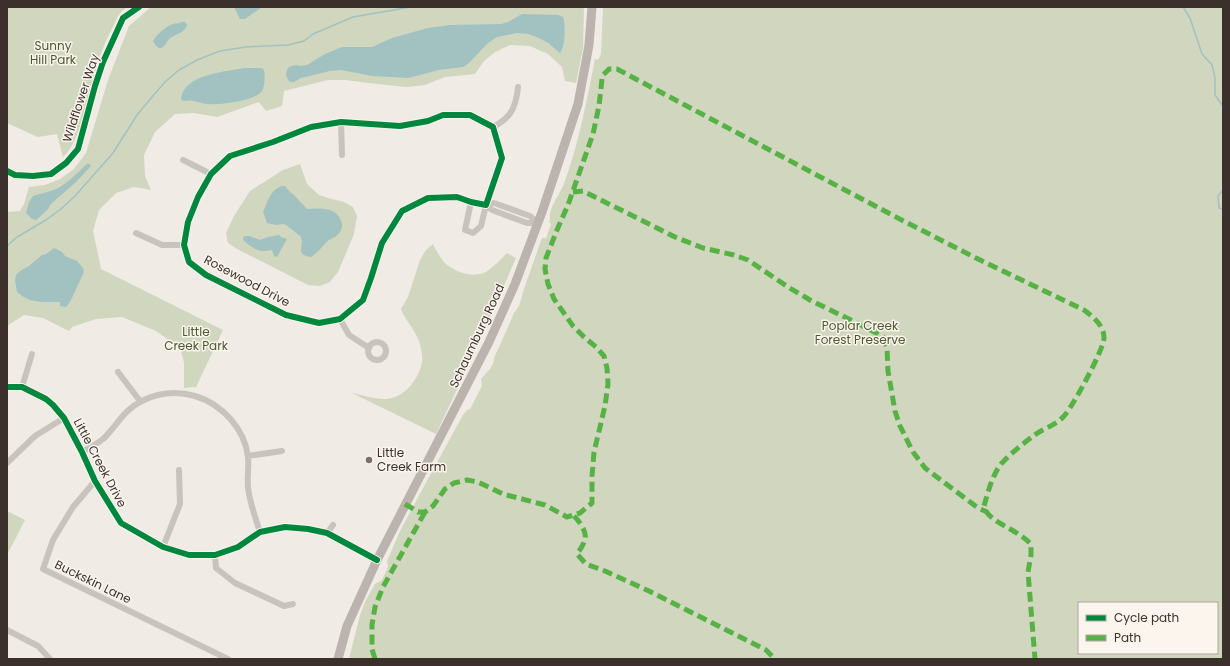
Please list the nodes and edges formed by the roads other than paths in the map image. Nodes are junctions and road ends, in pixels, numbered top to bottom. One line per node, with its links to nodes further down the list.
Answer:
1 (138, 7): 8 (street, Wildflower Way)
2 (592, 7): 12 (main road, Schaumburg Road)
3 (518, 88): 5 (street)
4 (341, 122): 5 (street); 6 (street); 9 (street)
5 (493, 126): 11 (street)
6 (342, 155)
7 (183, 160): 9 (street)
8 (7, 171)
9 (211, 174): 14 (street)
10 (471, 202): 11 (street, Rosewood Drive); 11 (street); 15 (street, Rosewood Drive)
11 (486, 205): 12 (street, Rosewood Drive)
12 (538, 223): 34 (main road, Schaumburg Road)
13 (136, 233): 14 (street)
14 (184, 245): 15 (street, Rosewood Drive)
15 (340, 319): 16 (street)
16 (369, 348)
17 (32, 354): 20 (street)
18 (118, 372): 21 (street)
19 (7, 387): 20 (street, Little Creek Drive)
20 (22, 387): 22 (street, Little Creek Drive)
21 (140, 401): 24 (street); 25 (street)
22 (64, 418): 24 (street, Little Creek Drive); 26 (street)
23 (282, 451): 25 (street)
24 (82, 452): 28 (street, Little Creek Drive)
25 (248, 456): 30 (street)
26 (7, 463)
27 (179, 470): 32 (street)
28 (95, 481): 32 (street, Little Creek Drive); 38 (street, Buckskin Lane)
29 (333, 525): 31 (street)
30 (260, 532): 31 (street, Little Creek Drive); 33 (street, Little Creek Drive)
31 (326, 533): 34 (street, Little Creek Drive)
32 (163, 547): 33 (street, Little Creek Drive)
33 (215, 555): 35 (street)
34 (377, 560): 39 (main road, Schaumburg Road)
35 (293, 604)
36 (7, 630): 37 (street)
37 (50, 659)
38 (228, 659)
39 (338, 659)

